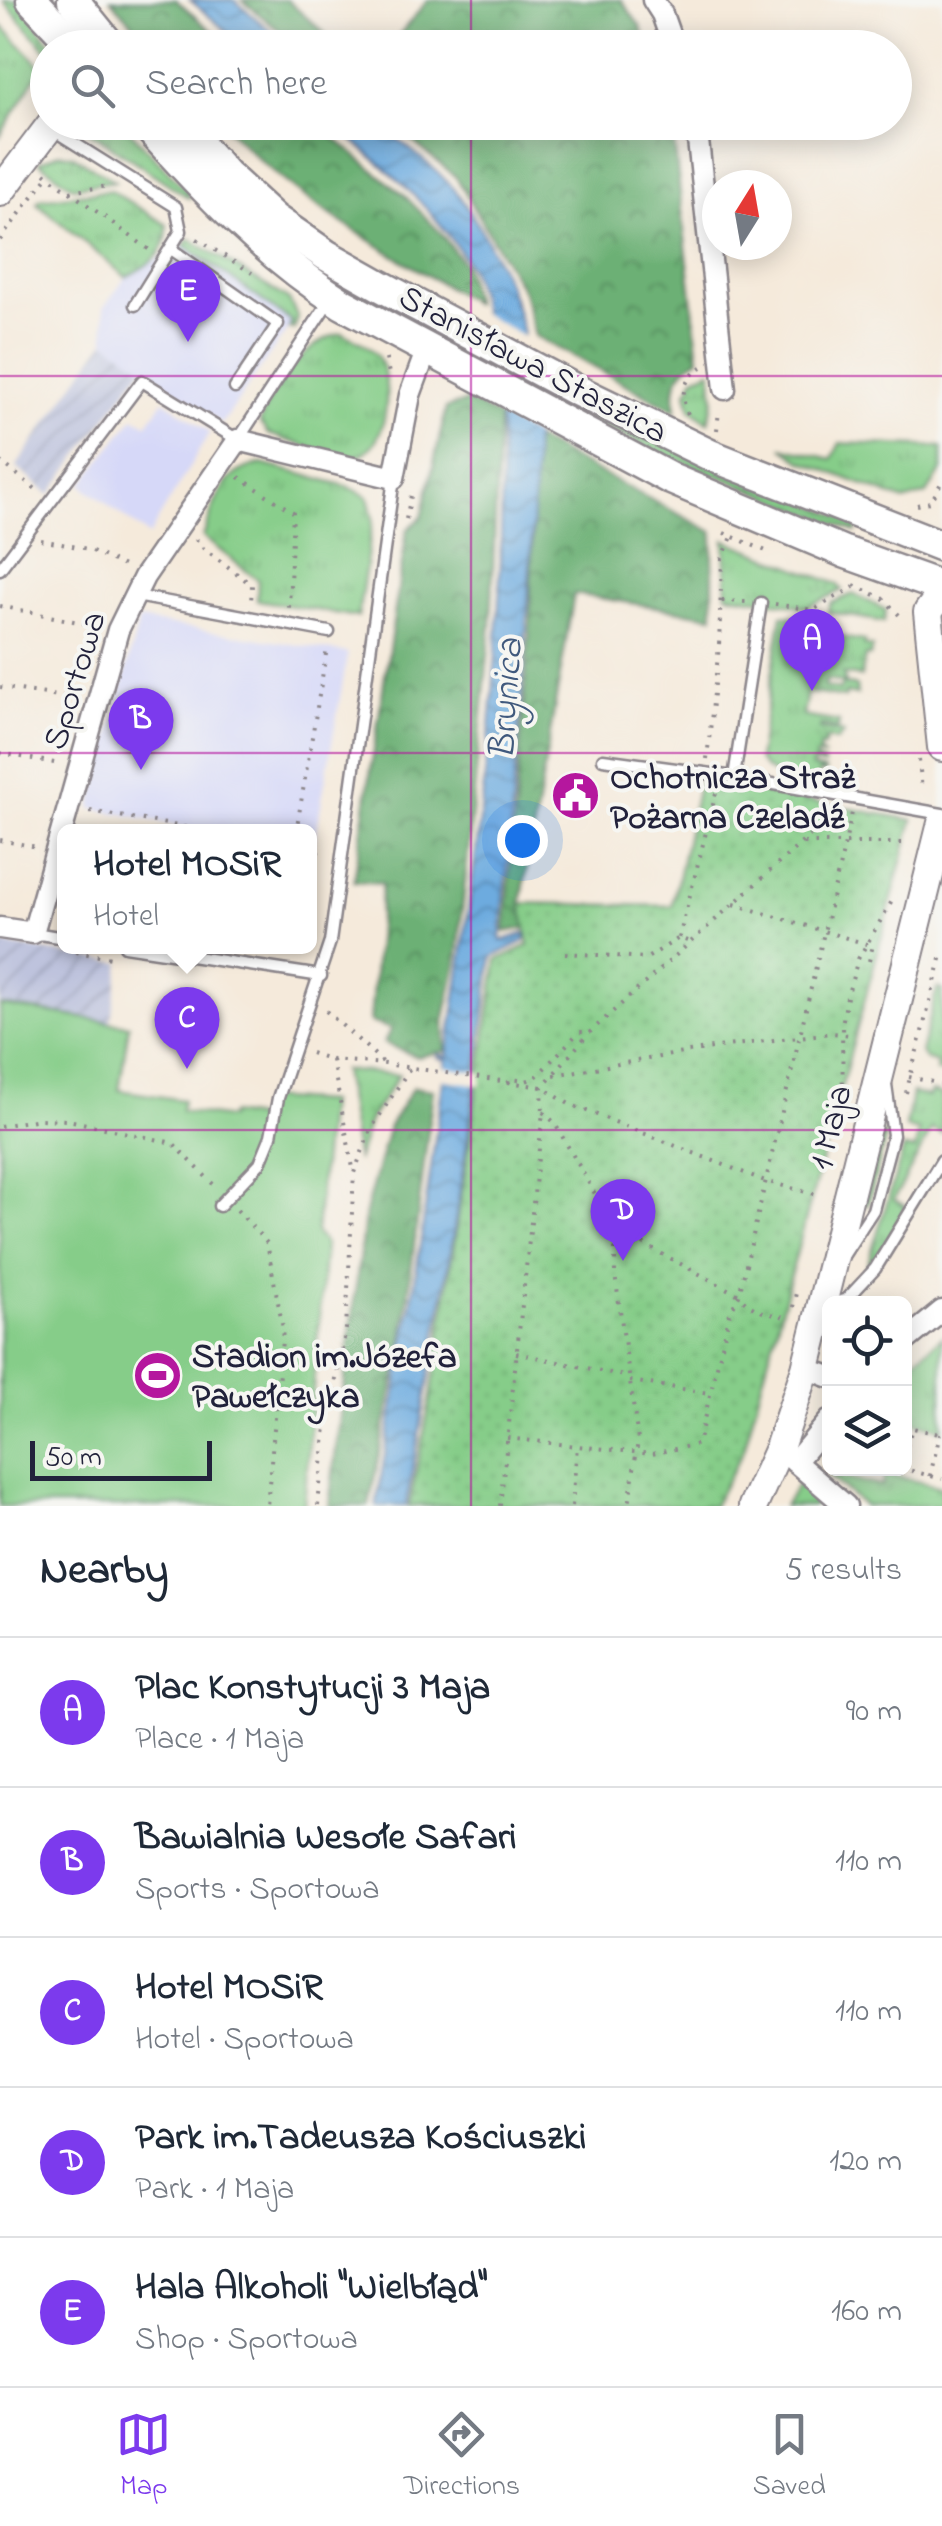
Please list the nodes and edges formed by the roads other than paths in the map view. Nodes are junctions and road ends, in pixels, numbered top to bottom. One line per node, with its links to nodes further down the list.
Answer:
1 (32, 0): 4 (main road)
2 (73, 0): 5 (main road)
3 (653, 0): 6 (street)
4 (60, 30)
5 (98, 30)
6 (668, 30)
7 (46, 140): 12 (street)
8 (74, 140): 13 (lane)
9 (160, 140): 14 (main road, Stanisława Staszica)
10 (196, 140): 21 (main road, Stanisława Staszica)
11 (698, 140): 18 (street)
12 (0, 192)
13 (170, 249): 15 (lane); 17 (lane)
14 (332, 297): 16 (main road, Stanisława Staszica); 19 (lane, Sportowa)
15 (135, 305)
16 (427, 349): 20 (street); 24 (main road, Stanisława Staszica)
17 (235, 388)
18 (725, 389)
19 (238, 440): 20 (street); 22 (lane); 23 (street, Sportowa)
20 (394, 478): 38 (lane)
21 (942, 546)
22 (0, 570)
23 (139, 586): 26 (lane); 32 (street, Sportowa)
24 (942, 590): 27 (street)
25 (761, 604): 29 (lane)
26 (329, 632)
27 (930, 746)
28 (603, 759): 29 (lane)
29 (734, 777): 30 (lane)
30 (942, 814)
31 (942, 823): 41 (street, 1 Maja)
32 (64, 824)
33 (57, 848): 35 (street, Sportowa)
34 (0, 928): 35 (street)
35 (33, 933): 36 (lane)
36 (57, 937)
37 (178, 954): 38 (lane)
38 (322, 976): 40 (lane)
39 (942, 1160): 41 (lane)
40 (222, 1202)
41 (826, 1291): 44 (street, 1 Maja)
42 (942, 1311): 43 (street)
43 (912, 1335)
44 (818, 1372): 46 (street, 1 Maja)
45 (822, 1427): 46 (street)
46 (787, 1455): 47 (street, 1 Maja); 48 (street)
47 (753, 1506)
48 (846, 1506)

